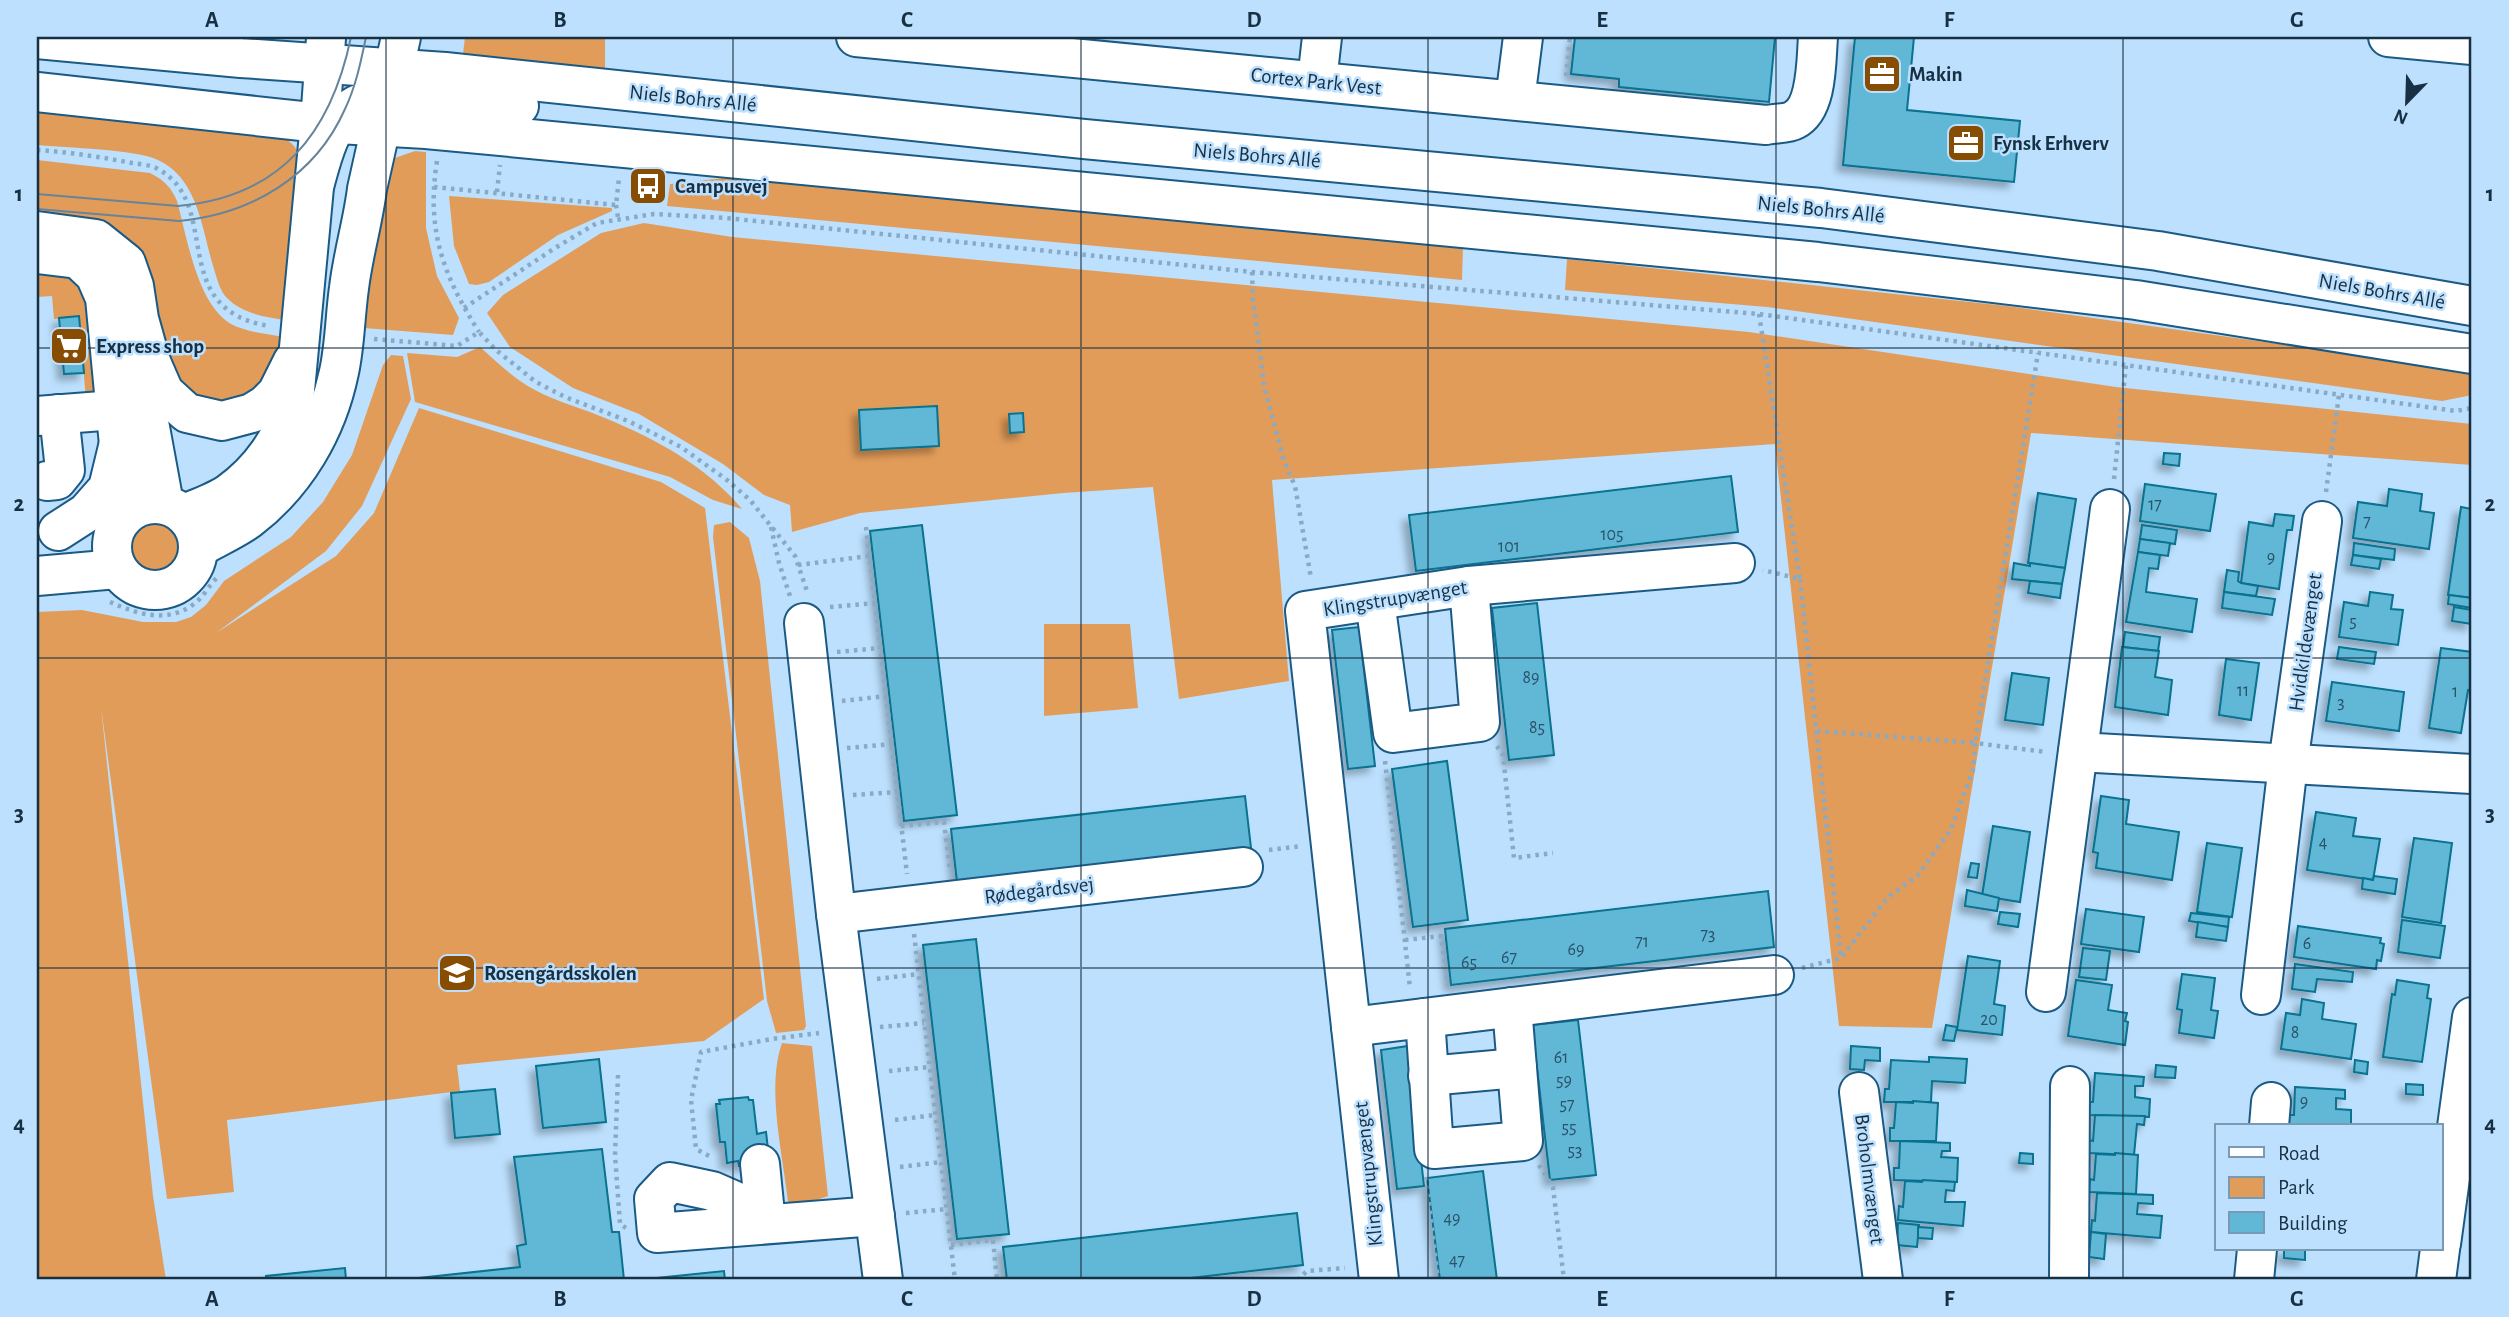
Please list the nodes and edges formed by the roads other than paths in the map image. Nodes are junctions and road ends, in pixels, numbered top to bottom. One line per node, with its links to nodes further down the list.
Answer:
1 (856, 37): 8 (street, Cortex Park Vest)
2 (1322, 37): 10 (street)
3 (1523, 37): 13 (street)
4 (1818, 37): 13 (street, Cortex Park Vest)
5 (2388, 37): 7 (street)
6 (37, 39): 9 (street, Niels Bohrs Allé)
7 (2472, 45)
8 (1118, 49): 10 (street, Cortex Park Vest)
9 (326, 80): 11 (street); 12 (street, Niels Bohrs Allé); 16 (street, Niels Bohrs Allé); 18 (street); 19 (street, Niels Bohrs Allé); 24 (street)
10 (1317, 81): 13 (street, Cortex Park Vest)
11 (37, 83)
12 (37, 92)
13 (1515, 100)
14 (37, 231): 17 (street)
15 (37, 254): 21 (street)
16 (2472, 306)
17 (139, 319): 18 (street); 24 (street)
18 (299, 338): 24 (street)
19 (2472, 354)
20 (48, 415): 21 (street); 22 (street)
21 (117, 427): 24 (street); 26 (street)
22 (47, 481)
23 (2110, 509): 33 (street)
24 (159, 521): 26 (street); 28 (street); 28 (street)
25 (2322, 521): 34 (street, Hvidkildevænget)
26 (47, 533)
27 (1735, 563): 30 (street, Klingstrupvænget)
28 (117, 569): 29 (street)
29 (37, 576)
30 (1469, 586): 31 (street, Klingstrupvænget); 31 (street)
31 (1375, 601): 44 (street, Klingstrupvænget)
32 (806, 629): 37 (street)
33 (2078, 752): 34 (street); 39 (street)
34 (2288, 764): 35 (street); 40 (street, Hvidkildevænget)
35 (2472, 774)
36 (1243, 867): 37 (street, Rødegårdsvej)
37 (836, 914): 50 (street)
38 (1774, 975): 41 (street)
39 (2046, 992)
40 (2261, 995)
41 (1512, 1007): 42 (street); 45 (street)
42 (1430, 1017): 44 (street); 46 (street)
43 (2472, 1017): 53 (street)
44 (1351, 1027): 56 (street, Klingstrupvænget)
45 (1517, 1068): 46 (street); 46 (street)
46 (1428, 1076)
47 (2070, 1086): 59 (street)
48 (1859, 1092): 58 (street, Broholmvænget)
49 (761, 1164): 51 (street)
50 (875, 1216): 51 (street); 57 (street)
51 (766, 1224): 52 (street)
52 (657, 1233)
53 (2442, 1237)
54 (2257, 1250): 60 (street)
55 (2440, 1250): 61 (street)
56 (1378, 1273)
57 (883, 1280)
58 (1893, 1280)
59 (2069, 1280)
60 (2253, 1280)
61 (2436, 1280)

